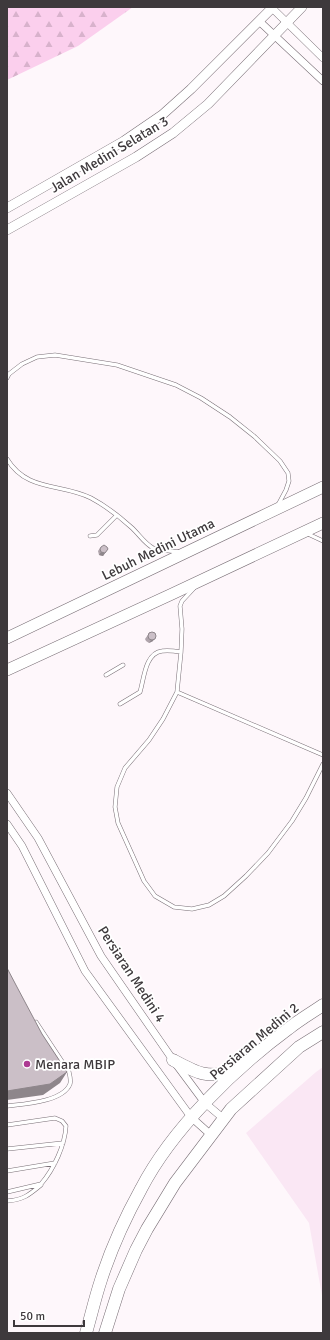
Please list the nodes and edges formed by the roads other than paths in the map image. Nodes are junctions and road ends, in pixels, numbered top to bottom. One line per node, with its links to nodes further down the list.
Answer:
1 (302, 7): 4 (street, Jalan Medini Selatan 3)
2 (272, 8): 3 (street, Jalan Medini Selatan 3); 4 (street)
3 (259, 21): 5 (street); 8 (street, Jalan Medini Selatan 3)
4 (286, 22): 5 (street, Jalan Medini Selatan 3); 6 (street)
5 (274, 36): 7 (street); 9 (street, Jalan Medini Selatan 3)
6 (323, 58)
7 (323, 81)
8 (7, 208)
9 (7, 230)
10 (7, 378): 13 (lane)
11 (7, 459): 14 (lane)
12 (323, 487): 13 (main road, Lebuh Medini Utama)
13 (275, 509): 19 (main road, Lebuh Medini Utama)
14 (117, 515): 17 (lane); 19 (lane)
15 (323, 523): 16 (main road)
16 (304, 532): 18 (lane); 20 (main road)
17 (90, 536)
18 (323, 541)
19 (186, 552): 21 (main road, Lebuh Medini Utama)
20 (201, 580): 22 (lane); 24 (main road)
21 (7, 638)
22 (182, 652): 26 (lane); 27 (lane)
23 (123, 665): 25 (lane)
24 (7, 670)
25 (106, 675)
26 (177, 692): 28 (lane); 29 (lane)
27 (120, 704)
28 (323, 755)
29 (323, 764)
30 (7, 793): 35 (street, Persiaran Medini 4)
31 (7, 824): 39 (street)
32 (323, 1005): 36 (main road, Persiaran Medini 2)
33 (32, 1016): 38 (lane)
34 (323, 1032): 40 (main road)
35 (173, 1060): 36 (main road); 37 (street, Persiaran Medini 4)
36 (234, 1073): 37 (main road, Persiaran Medini 2)
37 (205, 1103): 39 (main road, Persiaran Medini 2); 40 (street, Persiaran Medini 4)
38 (7, 1106)
39 (191, 1117): 42 (street); 50 (main road, Persiaran Medini 2)
40 (224, 1119): 42 (main road)
41 (7, 1126): 43 (lane)
42 (211, 1135): 51 (main road)
43 (63, 1143): 44 (lane); 45 (lane)
44 (7, 1149)
45 (55, 1163): 46 (lane); 47 (lane)
46 (7, 1171)
47 (41, 1184): 48 (lane); 49 (lane)
48 (7, 1192)
49 (7, 1201)
50 (86, 1333)
51 (106, 1333)

